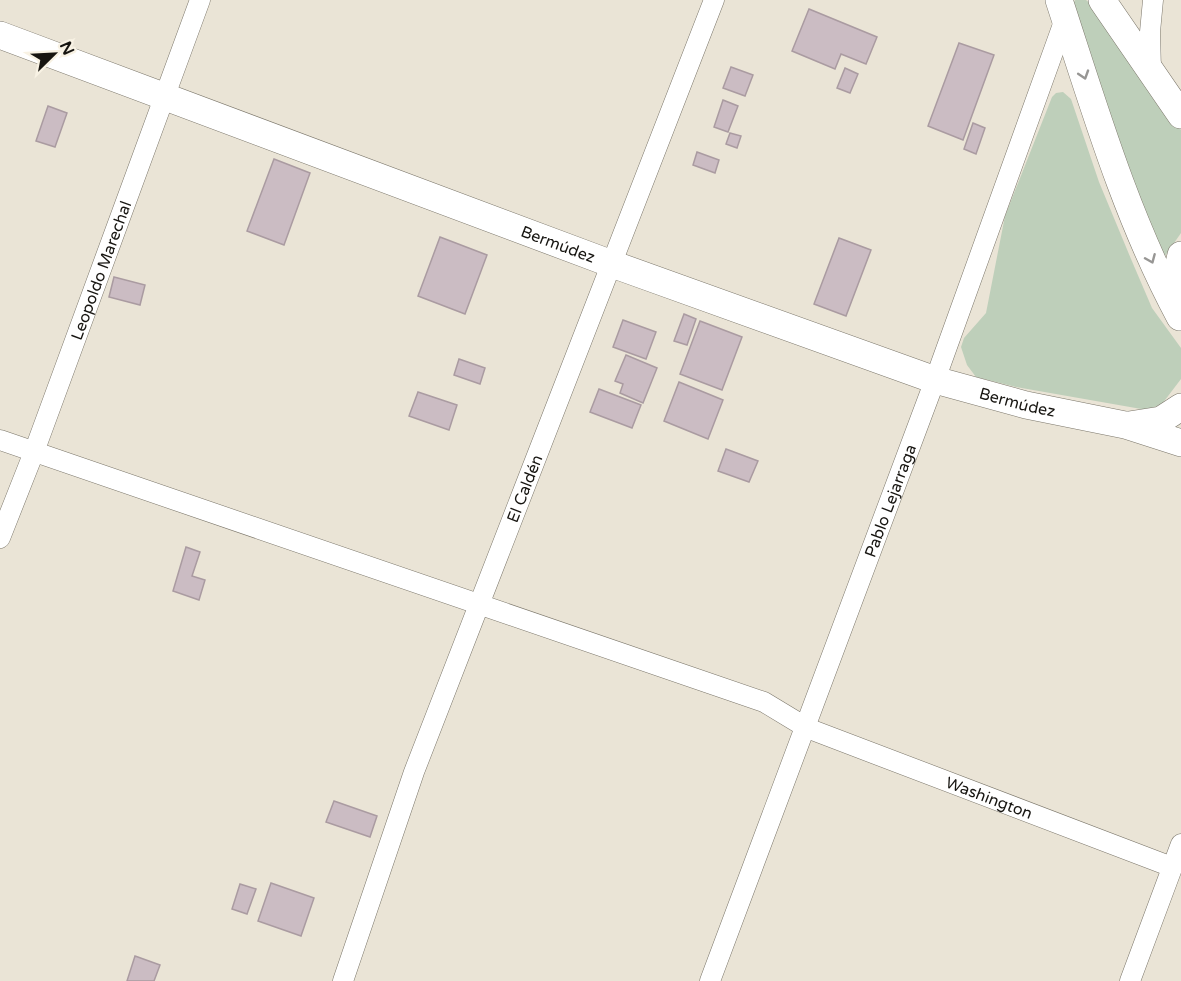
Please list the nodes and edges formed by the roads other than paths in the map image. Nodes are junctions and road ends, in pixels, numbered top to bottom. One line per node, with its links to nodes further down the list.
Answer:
1 (200, 0): 8 (street, Leopoldo Marechal)
2 (714, 0): 11 (street, El Caldén)
3 (1102, 0): 7 (main road)
4 (1153, 0): 7 (street)
5 (1062, 9): 12 (main road, one-way to 12); 13 (street, Pablo Lejarraga)
6 (0, 35): 8 (main road, Bermúdez)
7 (1151, 71): 9 (main road)
8 (163, 96): 11 (main road, Bermúdez); 18 (street, Leopoldo Marechal)
9 (1181, 115)
10 (1181, 255): 12 (main road)
11 (612, 264): 13 (main road, Bermúdez); 20 (street, El Caldén)
12 (1180, 318)
13 (935, 380): 15 (main road, Bermúdez); 21 (street, Pablo Lejarraga)
14 (1181, 407): 15 (main road, Bermúdez)
15 (1125, 425): 17 (main road, Bermúdez)
16 (0, 440): 18 (street, Washington)
17 (1181, 443)
18 (34, 452): 19 (street, Leopoldo Marechal); 20 (street, Washington)
19 (0, 538)
20 (478, 605): 21 (street, Washington); 24 (street, El Caldén)
21 (807, 728): 23 (street, Washington); 25 (street, Pablo Lejarraga)
22 (1181, 844): 23 (street)
23 (1172, 867): 26 (street)
24 (343, 981)
25 (710, 981)
26 (1130, 981)

